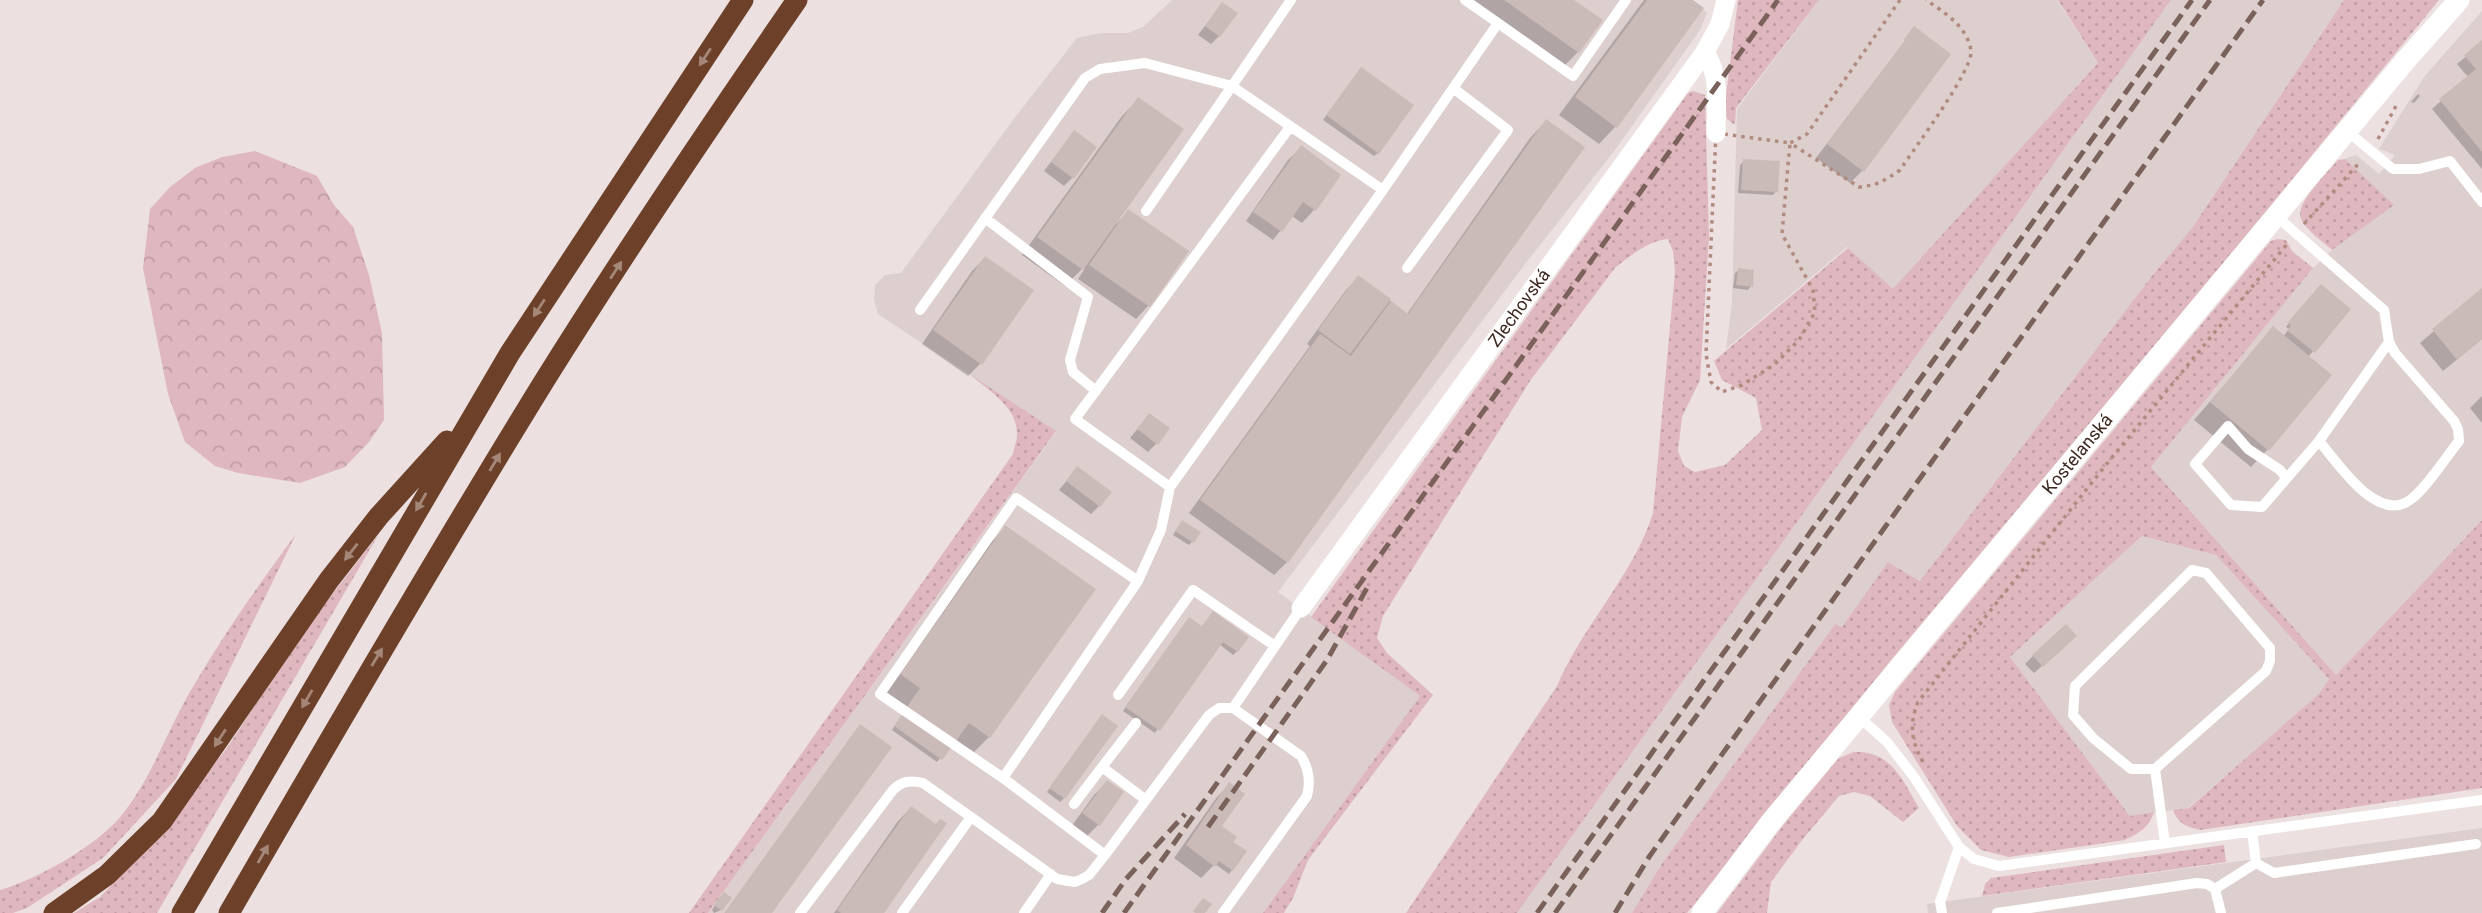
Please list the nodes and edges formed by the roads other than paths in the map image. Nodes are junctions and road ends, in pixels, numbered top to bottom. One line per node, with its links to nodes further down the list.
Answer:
1 (743, 0): 24 (highway, one-way to 24)
2 (797, 0): 52 (highway, one-way to 2)
3 (1291, 0): 10 (lane)
4 (1465, 0): 8 (lane)
5 (1626, 0): 8 (lane)
6 (1726, 0): 9 (street, Zlechovská)
7 (2459, 0): 13 (main road, Kostelanská)
8 (1499, 23): 11 (lane)
9 (1705, 52): 14 (street); 29 (street, Zlechovská)
10 (1232, 86): 12 (lane); 17 (lane); 19 (lane)
11 (1454, 88): 15 (lane); 20 (lane)
12 (1290, 127): 15 (lane); 23 (lane)
13 (2347, 131): 16 (lane); 18 (main road, Kostelanská)
14 (1716, 133)
15 (1383, 190): 27 (lane)
16 (2482, 202)
17 (1146, 211)
18 (2276, 216): 22 (lane); 33 (main road, Kostelanská)
19 (985, 218): 21 (lane); 23 (lane)
20 (1407, 268)
21 (920, 310)
22 (2389, 342): 25 (lane); 25 (lane)
23 (1096, 391): 27 (lane)
24 (476, 408): 50 (highway, one-way to 50); 51 (highway, one-way to 51)
25 (2319, 441): 26 (lane)
26 (2286, 478): 26 (lane)
27 (1170, 487): 28 (lane)
28 (1138, 581): 37 (lane); 37 (lane)
29 (1301, 608): 30 (lane)
30 (1275, 646): 31 (lane); 32 (lane)
31 (1118, 695)
32 (1233, 708): 38 (lane); 56 (lane)
33 (1858, 717): 45 (lane); 57 (main road, Kostelanská)
34 (1136, 723): 35 (lane)
35 (1102, 767): 38 (lane); 40 (lane)
36 (2155, 769): 36 (lane); 43 (lane)
37 (1003, 778): 46 (lane)
38 (1146, 800): 46 (lane)
39 (2482, 800): 42 (lane)
40 (1074, 804)
41 (971, 817): 48 (lane); 53 (lane); 54 (lane)
42 (2252, 831): 43 (lane); 47 (lane)
43 (2165, 843): 45 (lane)
44 (2476, 844): 47 (lane)
45 (1959, 847): 58 (lane)
46 (1105, 855): 48 (lane)
47 (2256, 863): 49 (lane)
48 (1051, 874): 55 (lane)
49 (2215, 889): 59 (lane); 60 (lane)
50 (54, 913)
51 (182, 913)
52 (229, 913)
53 (800, 913)
54 (902, 913)
55 (1024, 913)
56 (1223, 913)
57 (1702, 913)
58 (1942, 913)
59 (1997, 913)
60 (2221, 913)

